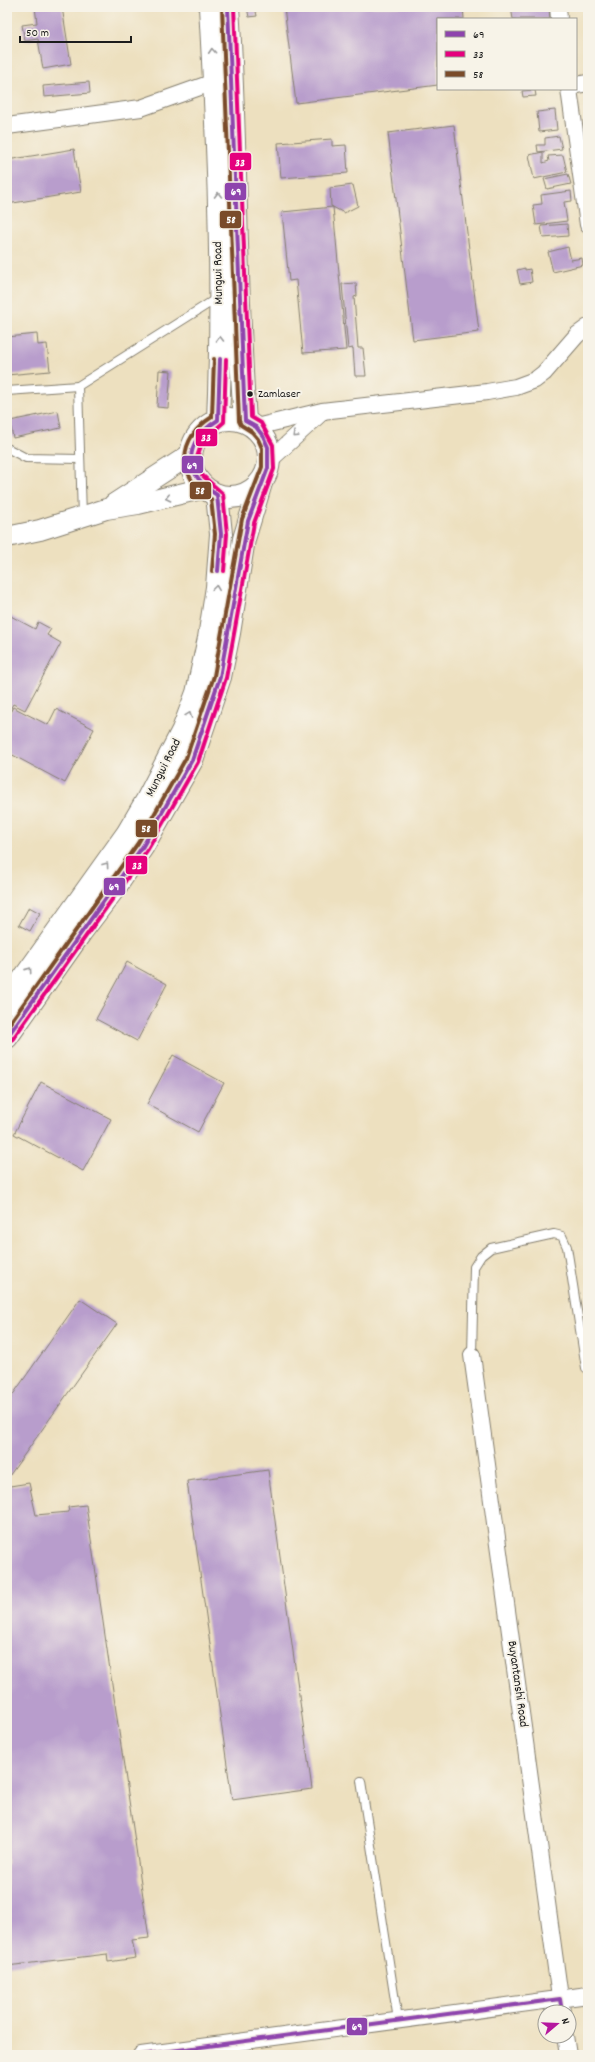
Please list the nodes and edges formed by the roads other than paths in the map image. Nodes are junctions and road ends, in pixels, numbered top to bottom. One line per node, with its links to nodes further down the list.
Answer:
1 (210, 7): 5 (main road, Mungwi Road, one-way to 1)
2 (228, 7): 18 (main road, Mungwi Road)
3 (558, 7): 4 (street)
4 (559, 18)
5 (214, 82): 9 (street); 12 (main road, Mungwi Road, one-way to 5)
6 (588, 83): 7 (street)
7 (577, 85)
8 (569, 90): 10 (street)
9 (7, 126)
10 (585, 186): 11 (street)
11 (588, 225)
12 (220, 296): 14 (lane); 17 (main road, Mungwi Road, one-way to 12)
13 (588, 327): 16 (street)
14 (78, 386): 15 (lane); 21 (lane)
15 (7, 391)
16 (322, 411): 18 (street); 22 (street, one-way to 22)
17 (218, 420): 18 (main road); 20 (main road)
18 (250, 424): 22 (main road)
19 (7, 448): 21 (lane)
20 (191, 454): 24 (main road); 25 (street)
21 (80, 459): 26 (lane)
22 (270, 460): 23 (main road)
23 (261, 483): 24 (main road); 29 (main road, Mungwi Road)
24 (211, 492): 25 (street, one-way to 25); 28 (main road, Mungwi Road, one-way to 24)
25 (106, 509): 26 (street)
26 (82, 517): 27 (street)
27 (7, 537)
28 (7, 1002)
29 (7, 1037)
30 (472, 1355): 31 (lane); 34 (street, Buyantanshi Road)
31 (586, 1368)
32 (361, 1781): 37 (lane)
33 (588, 1995): 35 (street)
34 (561, 2004)
35 (566, 2004)
36 (537, 2008): 37 (street)
37 (398, 2020): 39 (street)
38 (566, 2044): 40 (street)
39 (141, 2055)
40 (568, 2055)

